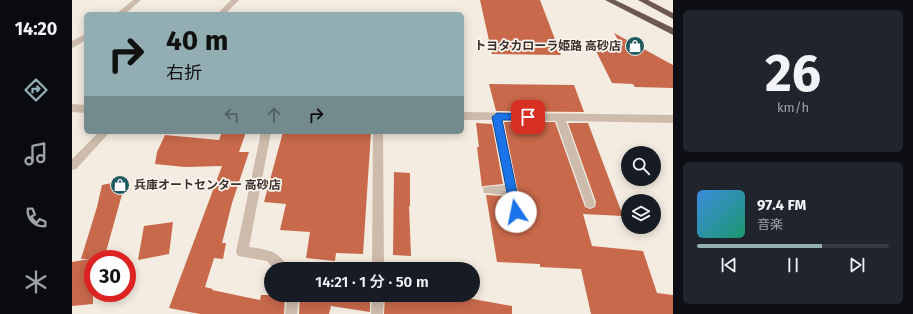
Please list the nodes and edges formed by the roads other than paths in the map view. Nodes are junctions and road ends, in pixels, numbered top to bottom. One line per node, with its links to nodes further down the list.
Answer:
1 (137, 0): 5 (street)
2 (235, 0): 6 (street)
3 (609, 0): 8 (highway)
4 (642, 0): 7 (highway)
5 (122, 12)
6 (223, 12)
7 (673, 16)
8 (673, 32)
9 (84, 38): 10 (street)
10 (72, 45)
11 (72, 108): 12 (street)
12 (84, 109)
13 (464, 116): 14 (street)
14 (497, 117): 15 (street); 22 (street)
15 (560, 118): 16 (street); 23 (street)
16 (673, 119)
17 (103, 134): 20 (street)
18 (266, 134): 25 (street)
19 (378, 134): 26 (street)
20 (72, 166)
21 (488, 190): 22 (street)
22 (512, 190): 24 (street)
23 (590, 203)
24 (516, 212)
25 (276, 262)
26 (378, 262)
27 (293, 302): 29 (street)
28 (378, 302): 30 (street)
29 (291, 314)
30 (378, 314)

